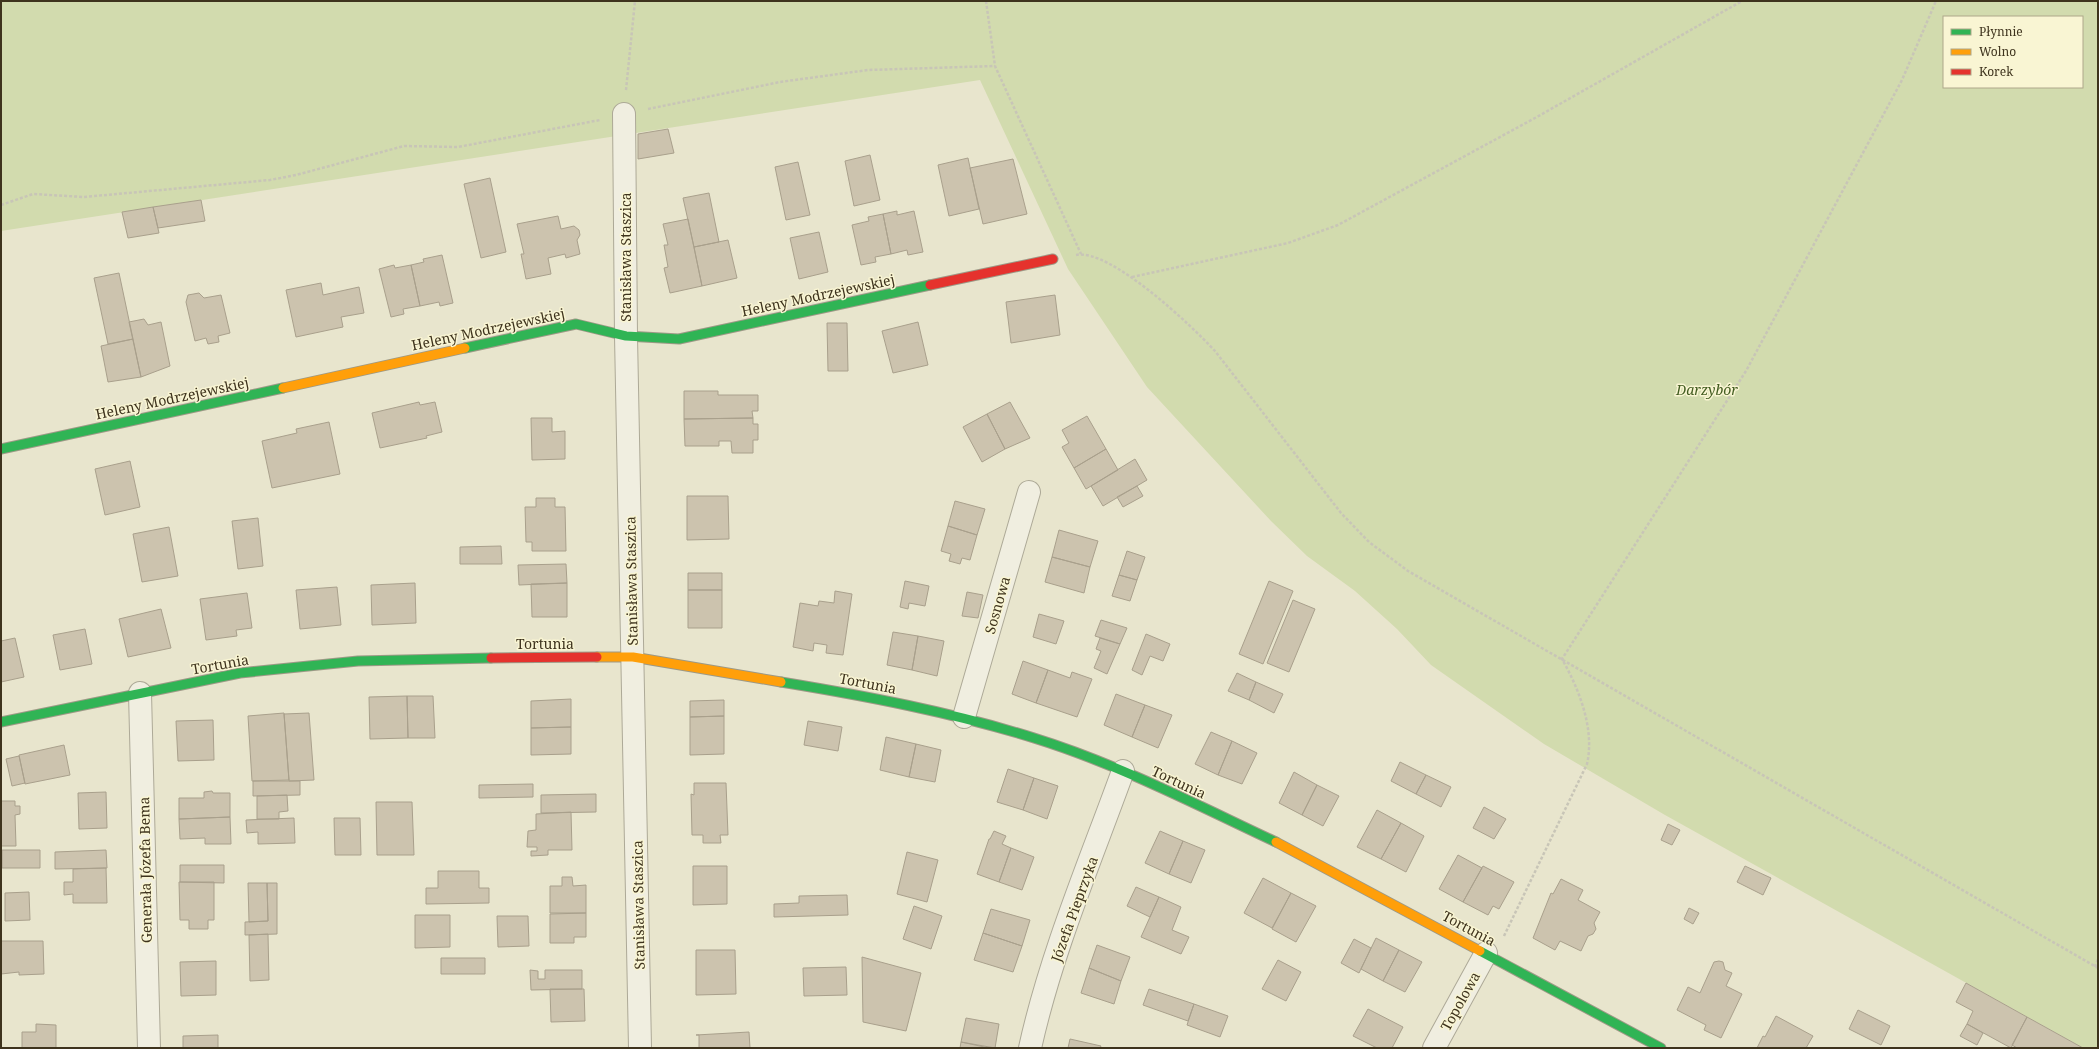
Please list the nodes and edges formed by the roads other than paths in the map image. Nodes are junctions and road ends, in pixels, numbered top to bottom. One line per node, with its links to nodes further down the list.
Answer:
1 (624, 114): 3 (street, Stanisława Staszica)
2 (1053, 259): 3 (street, Heleny Modrzejewskiej)
3 (626, 336): 4 (street, Heleny Modrzejewskiej); 6 (street, Stanisława Staszica)
4 (1, 449)
5 (1029, 492): 8 (street, Sosnowa)
6 (633, 657): 7 (street, Tortunia); 8 (street, Tortunia); 13 (street, Stanisława Staszica)
7 (140, 693): 9 (street, Tortunia); 12 (street, Generała Józefa Bema)
8 (964, 717): 10 (street, Tortunia)
9 (1, 722)
10 (1124, 771): 11 (street, Tortunia); 14 (street, Józefa Pieprzyka)
11 (1490, 956): 15 (street, Topolowa); 16 (street, Tortunia)
12 (149, 1048)
13 (640, 1048)
14 (1030, 1048)
15 (1434, 1048)
16 (1661, 1048)

